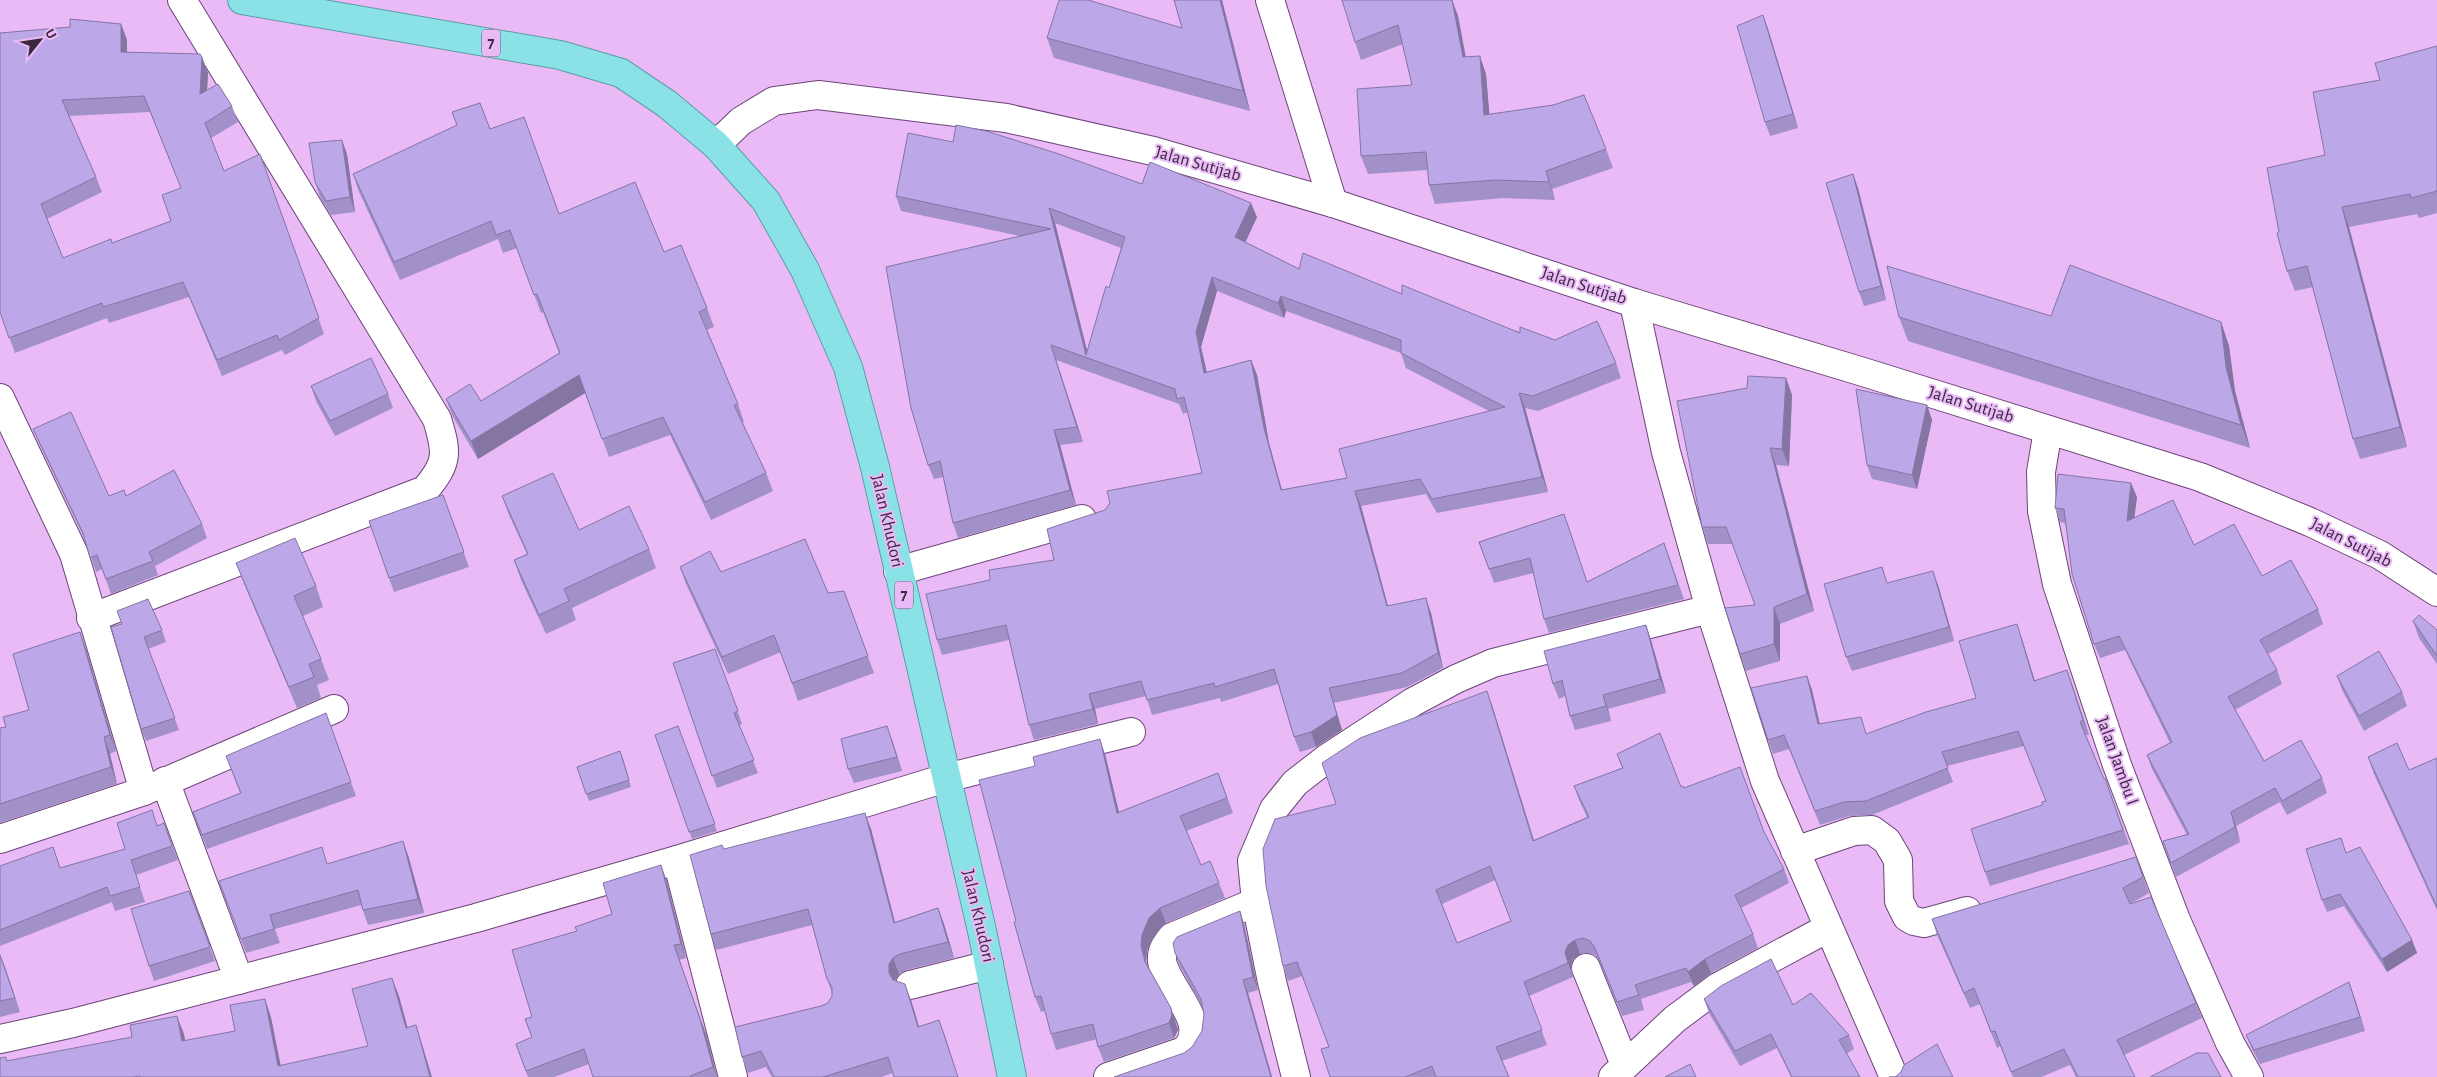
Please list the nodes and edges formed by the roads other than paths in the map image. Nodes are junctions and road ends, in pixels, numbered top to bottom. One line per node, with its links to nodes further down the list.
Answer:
1 (182, 0): 13 (street)
2 (242, 0): 4 (highway, 7)
3 (1270, 0): 5 (street)
4 (716, 145): 5 (street, Jalan Sutijab); 10 (highway, Jalan Khudori / 7)
5 (1333, 202): 6 (street, Jalan Sutijab)
6 (1634, 303): 8 (street, Jalan Sutijab); 12 (street)
7 (0, 398): 13 (street)
8 (2048, 430): 11 (street, Jalan Sutijab); 20 (street, Jalan Jambu I)
9 (1100, 514): 10 (street)
10 (898, 571): 16 (highway, Jalan Khudori / 7)
11 (2437, 592)
12 (1710, 608): 19 (street); 23 (street)
13 (91, 618): 17 (street)
14 (334, 709): 17 (street)
15 (1131, 732): 16 (street)
16 (946, 778): 21 (street); 26 (highway, Jalan Khudori / 7)
17 (154, 786): 18 (street); 28 (street)
18 (0, 839)
19 (1795, 851): 24 (street); 25 (street)
20 (2151, 854): 22 (street); 39 (street, Jalan Jambu I)
21 (677, 860): 28 (street); 31 (street)
22 (2123, 863)
23 (1256, 902): 36 (street); 37 (street)
24 (1994, 902)
25 (1828, 928): 33 (street); 38 (street)
26 (989, 965): 29 (street); 35 (highway, Jalan Khudori / 7)
27 (1586, 968): 33 (street)
28 (239, 980): 32 (street)
29 (910, 985)
30 (749, 1025): 31 (street)
31 (721, 1032): 34 (street)
32 (0, 1038)
33 (1619, 1071)
34 (733, 1077)
35 (1012, 1077)
36 (1108, 1077)
37 (1296, 1077)
38 (1894, 1077)
39 (2249, 1077)

